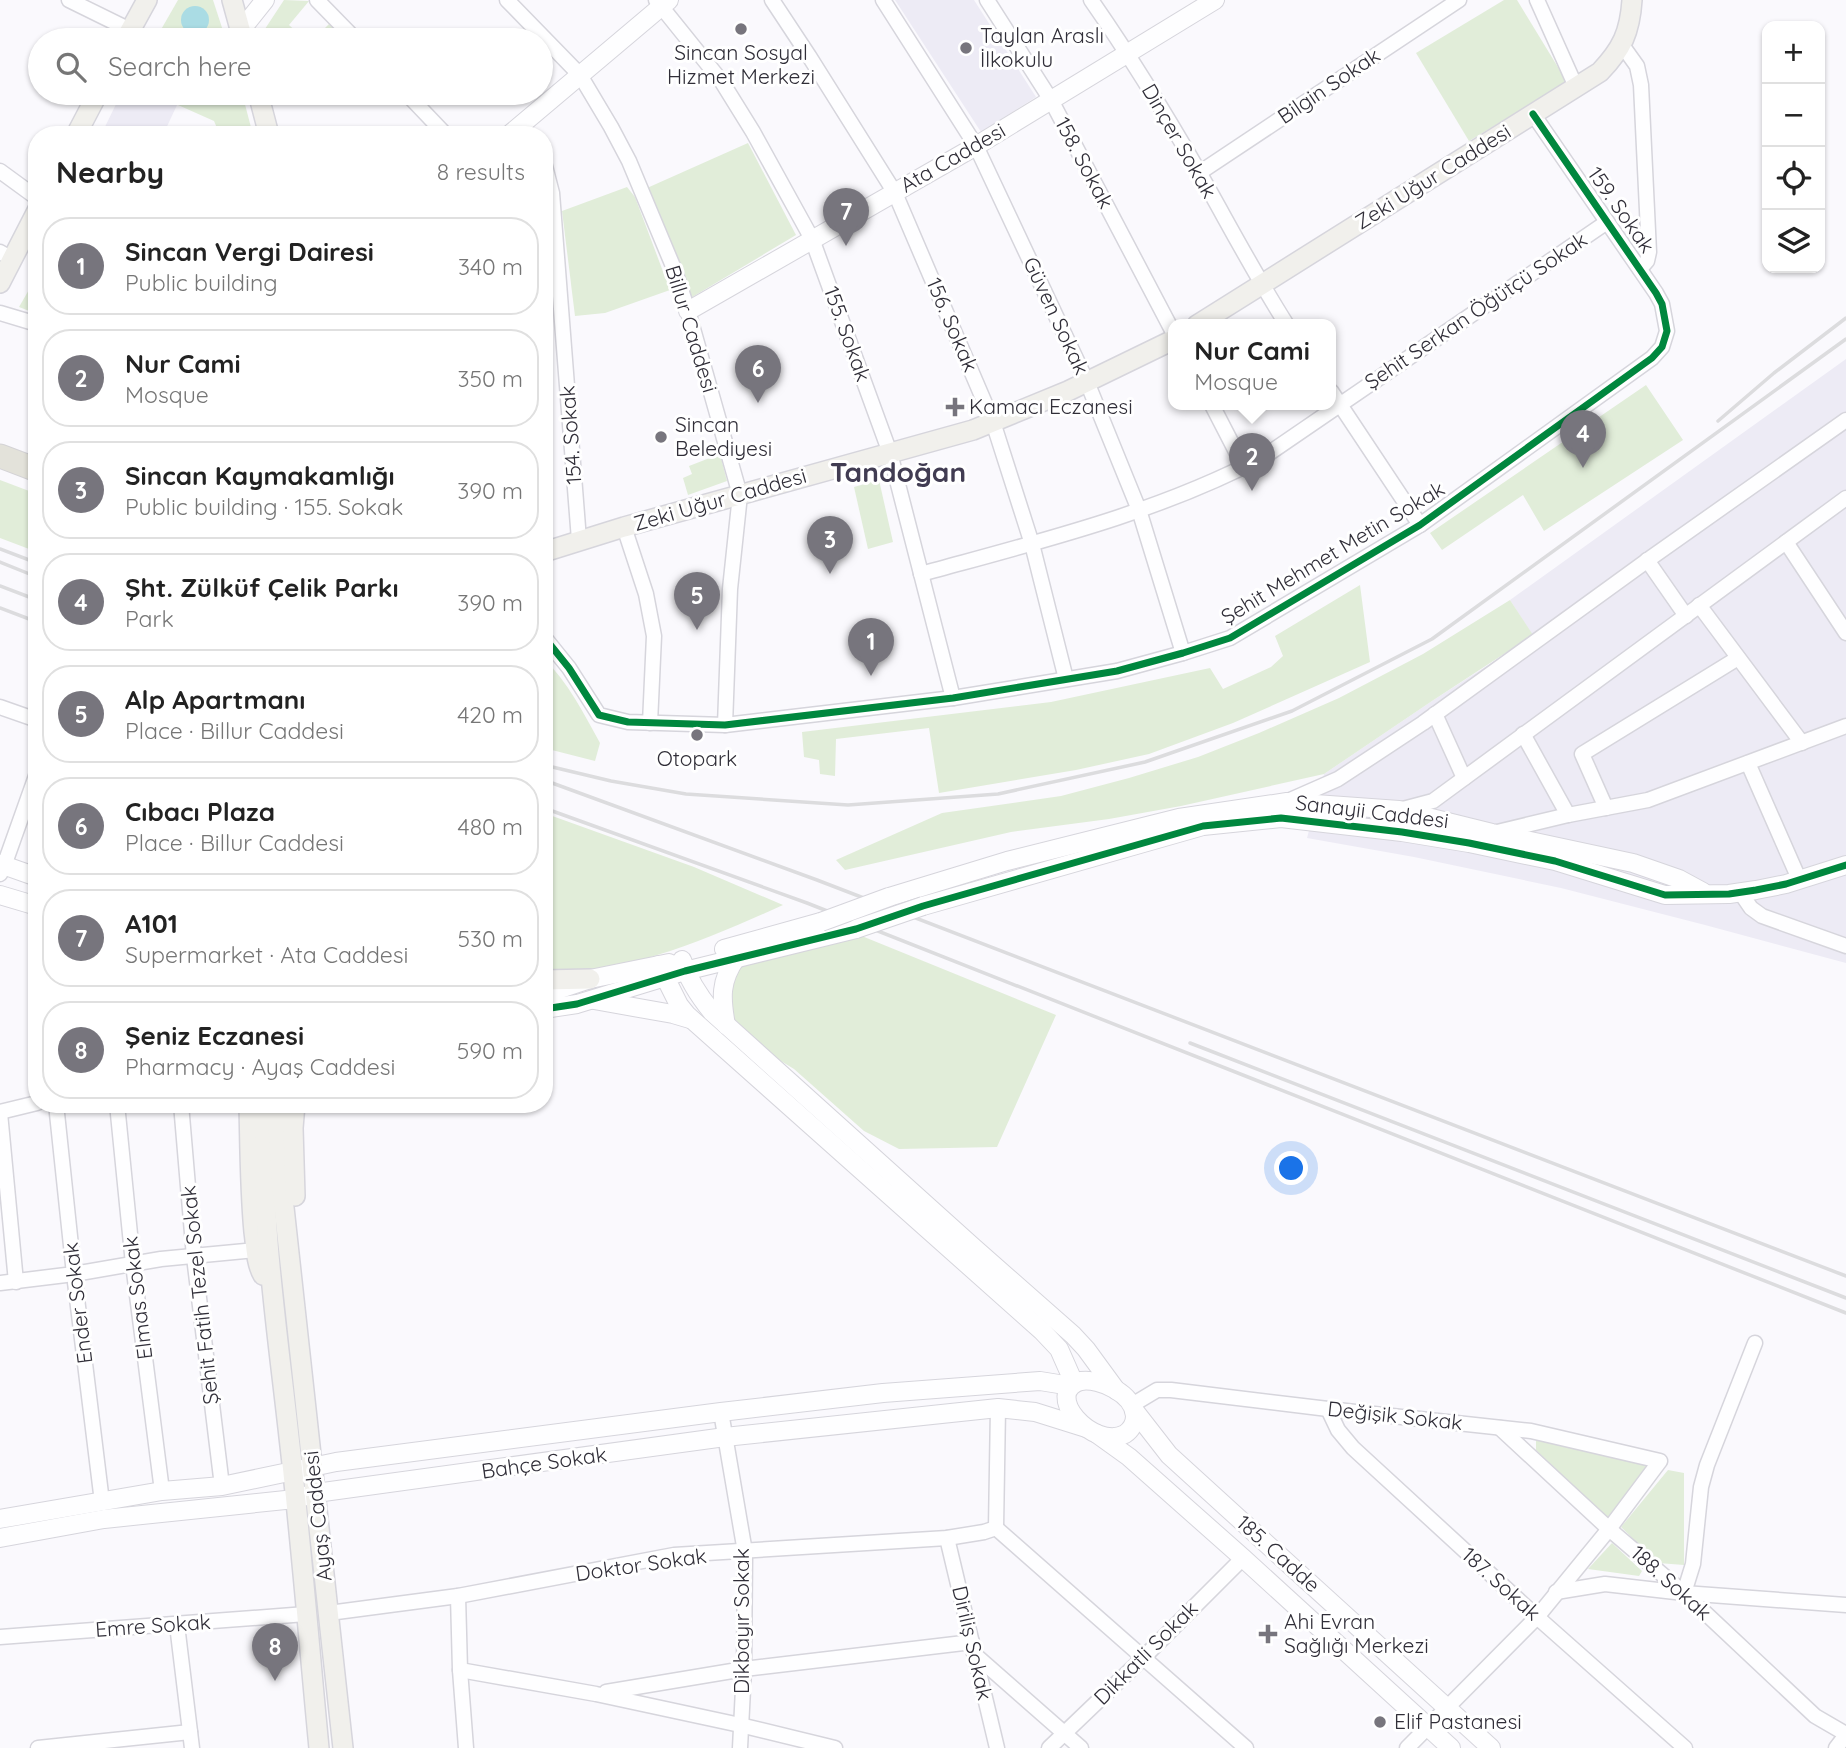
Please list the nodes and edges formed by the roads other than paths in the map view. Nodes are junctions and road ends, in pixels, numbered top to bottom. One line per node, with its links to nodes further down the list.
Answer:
1 (69, 0): 16 (street)
2 (147, 0): 17 (main road)
3 (265, 0): 19 (street)
4 (317, 0): 20 (street)
5 (507, 0): 21 (street, Billur Caddesi)
6 (772, 0): 42 (street, 156. Sokak)
7 (883, 0): 38 (street, Güven Sokak)
8 (987, 0): 28 (street, 158. Sokak)
9 (1091, 0): 24 (street, Dinçer Sokak)
10 (1215, 0): 24 (street, Ata Caddesi)
11 (1459, 0): 40 (street, Bilgin Sokak)
12 (1537, 0): 26 (street)
13 (1632, 0): 22 (main road, Zeki Uğur Caddesi)
14 (232, 1): 18 (main road)
15 (662, 2): 25 (street); 46 (street, 155. Sokak)
16 (115, 28)
17 (131, 28)
18 (240, 28)
19 (247, 28)
20 (344, 28)
21 (534, 28)
22 (1622, 45): 26 (main road, Zeki Uğur Caddesi); 48 (street)
23 (553, 47): 25 (street, Billur Caddesi)
24 (1128, 54): 28 (street, Ata Caddesi); 40 (street, Dinçer Sokak)
25 (580, 75): 27 (street); 51 (street, Billur Caddesi)
26 (1576, 87): 33 (main road, Zeki Uğur Caddesi)
27 (553, 99)
28 (1051, 100): 38 (street, Ata Caddesi); 56 (street, 158. Sokak)
29 (92, 105): 34 (main road)
30 (261, 105): 35 (main road)
31 (417, 105): 36 (street)
32 (547, 105): 37 (street)
33 (1533, 114): 44 (street, 159. Sokak); 50 (main road, Zeki Uğur Caddesi)
34 (81, 126)
35 (267, 126)
36 (437, 126)
37 (524, 126)
38 (976, 146): 42 (street, Ata Caddesi); 59 (street, Güven Sokak)
39 (0, 171): 41 (street)
40 (1199, 173): 50 (street, Dinçer Sokak)
41 (28, 191)
42 (895, 193): 46 (street, Ata Caddesi); 66 (street, 156. Sokak)
43 (553, 205): 77 (street, 154. Sokak)
44 (1607, 222): 48 (street, 159. Sokak); 61 (street, Şehit Serkan Öğütçü Sokak)
45 (28, 224): 47 (main road)
46 (812, 239): 51 (street, Ata Caddesi); 67 (street, 155. Sokak)
47 (6, 255): 49 (main road)
48 (1640, 269): 57 (street, 159. Sokak)
49 (0, 283)
50 (1261, 285): 53 (main road, Zeki Uğur Caddesi); 54 (street, Dinçer Sokak)
51 (688, 311): 71 (street, Billur Caddesi)
52 (0, 313): 55 (street)
53 (1207, 319)
54 (1283, 319)
55 (28, 321)
56 (1168, 322)
57 (1667, 331): 74 (street, Şehit Mehmet Metin Sokak)
58 (1168, 342): 59 (main road, Zeki Uğur Caddesi)
59 (1087, 382): 66 (main road, Zeki Uğur Caddesi); 73 (street, Güven Sokak)
60 (1336, 399): 61 (street)
61 (1339, 404): 62 (street, Şehit Serkan Öğütçü Sokak); 74 (street)
62 (1336, 406)
63 (1215, 410): 70 (street)
64 (1330, 410): 70 (street, Şehit Serkan Öğütçü Sokak)
65 (1846, 420): 81 (street)
66 (993, 422): 67 (main road, Zeki Uğur Caddesi); 79 (street, 156. Sokak)
67 (890, 453): 71 (main road, Zeki Uğur Caddesi); 82 (street, 155. Sokak)
68 (0, 456): 69 (main road)
69 (28, 467)
70 (1244, 467): 73 (street, Şehit Serkan Öğütçü Sokak)
71 (740, 495): 75 (main road, Zeki Uğur Caddesi); 95 (street, Billur Caddesi)
72 (1846, 498): 78 (street)
73 (1139, 510): 79 (street, Şehit Serkan Öğütçü Sokak); 87 (street, Güven Sokak)
74 (1420, 525): 87 (street, Şehit Mehmet Metin Sokak)
75 (624, 527): 77 (main road, Zeki Uğur Caddesi); 94 (street)
76 (553, 540): 77 (main road)
77 (579, 540): 80 (main road)
78 (1786, 542): 83 (street); 85 (street)
79 (1032, 544): 82 (street, Şehit Serkan Öğütçü Sokak); 89 (street, 156. Sokak)
80 (553, 549)
81 (1647, 560): 84 (street); 92 (street)
82 (921, 574): 90 (street, 155. Sokak)
83 (1699, 605): 84 (street); 88 (street)
84 (1685, 615): 97 (street)
85 (1846, 633)
86 (553, 648): 94 (street, Şehit Mehmet Metin Sokak)
87 (1183, 653): 89 (street, Şehit Mehmet Metin Sokak)
88 (1738, 658): 98 (street); 103 (street)
89 (1066, 679): 90 (street, Şehit Mehmet Metin Sokak)
90 (953, 698): 95 (street, Şehit Mehmet Metin Sokak)
91 (0, 707): 93 (street)
92 (1435, 713): 100 (street); 102 (street)
93 (28, 717)
94 (650, 723): 95 (street, Şehit Mehmet Metin Sokak)
95 (725, 725)
96 (1846, 726): 98 (street)
97 (1523, 734): 100 (street); 105 (street)
98 (1802, 743): 99 (street)
99 (1748, 763): 103 (street); 110 (street)
100 (1464, 778): 104 (street)
101 (28, 797): 108 (street)
102 (1287, 802): 104 (street, Sanayii Caddesi); 117 (street, Sanayii Caddesi, bridge)
103 (1606, 808): 105 (street)
104 (1399, 810): 106 (street, Sanayii Caddesi)
105 (1568, 815): 106 (street)
106 (1492, 833): 112 (street, Sanayii Caddesi)
107 (1846, 865): 110 (street, Sanayii Caddesi)
108 (2, 868): 109 (street)
109 (28, 875)
110 (1799, 879): 111 (street, Sanayii Caddesi)
111 (1740, 892): 112 (street, Sanayii Caddesi); 115 (street)
112 (1706, 894): 116 (street, Sanayii Caddesi, bridge)
113 (0, 895): 114 (street)
114 (28, 903)
115 (1846, 946)
116 (736, 958): 117 (street, Sanayii Caddesi); 125 (street)
117 (684, 965): 118 (street); 125 (street)
118 (662, 971): 119 (street); 122 (street); 124 (street)
119 (590, 979): 120 (main road); 121 (street)
120 (553, 980)
121 (553, 989)
122 (591, 1000): 123 (street); 124 (street)
123 (553, 1008)
124 (691, 1019): 144 (street)
125 (726, 1025): 145 (street)
126 (28, 1105): 127 (street)
127 (0, 1113): 139 (street)
128 (57, 1113): 138 (street, Ender Sokak)
129 (118, 1113): 137 (street, Elmas Sokak)
130 (182, 1113): 136 (street, Şehit Fatih Tezel Sokak)
131 (249, 1113): 135 (main road)
132 (266, 1113): 142 (main road, Ayaş Caddesi)
133 (278, 1113): 141 (main road)
134 (294, 1113): 141 (main road)
135 (256, 1250): 136 (street); 142 (main road)
136 (194, 1257): 137 (street); 155 (street, Şehit Fatih Tezel Sokak)
137 (133, 1264): 138 (street); 156 (street, Elmas Sokak)
138 (74, 1274): 139 (street); 159 (street, Ender Sokak)
139 (16, 1282): 140 (street)
140 (0, 1283)
141 (292, 1284): 153 (main road, Ayaş Caddesi)
142 (272, 1287): 154 (main road, Ayaş Caddesi)
143 (1755, 1343): 168 (street)
144 (1072, 1384): 145 (street); 149 (street, Bahçe Sokak); 151 (street)
145 (1116, 1390): 147 (street)
146 (998, 1408): 151 (street, Bahçe Sokak); 152 (street, Bahçe Sokak); 161 (street)
147 (1133, 1408): 148 (street, Değişik Sokak); 151 (street); 181 (street, 185. Cadde)
148 (1328, 1409): 150 (street, Değişik Sokak); 173 (street, 187. Sokak)
149 (721, 1412): 152 (street, Dikbayır Sokak); 153 (street, Bahçe Sokak)
150 (1500, 1428): 162 (street, 188. Sokak); 162 (street, Değişik Sokak)
151 (1092, 1431): 166 (street, 185. Cadde)
152 (725, 1437): 157 (street, Bahçe Sokak); 165 (street, Dikbayır Sokak)
153 (313, 1468): 154 (street, Bahçe Sokak); 157 (main road, Ayaş Caddesi)
154 (292, 1470): 155 (street, Bahçe Sokak); 158 (main road, Ayaş Caddesi)
155 (222, 1486): 156 (street, Bahçe Sokak)
156 (162, 1492): 159 (street, Bahçe Sokak)
157 (316, 1493): 158 (street, Bahçe Sokak); 171 (main road, Ayaş Caddesi)
158 (295, 1499): 163 (street, Bahçe Sokak); 172 (main road, Ayaş Caddesi)
159 (102, 1502): 160 (street, Bahçe Sokak)
160 (0, 1519)
161 (996, 1528): 164 (street, Doktor Sokak); 177 (street)
162 (1609, 1529): 167 (street); 168 (street, 188. Sokak)
163 (0, 1538)
164 (947, 1538): 165 (street, Doktor Sokak); 176 (street, Diriliş Sokak)
165 (745, 1552): 169 (street, Doktor Sokak); 178 (street, Dikbayır Sokak)
166 (1243, 1558): 177 (street, Dikkatli Sokak); 183 (street, 185. Cadde)
167 (1556, 1592): 168 (street); 173 (street)
168 (1684, 1593): 170 (street); 186 (street, 188. Sokak)
169 (458, 1596): 171 (street, Doktor Sokak); 179 (street)
170 (1846, 1605)
171 (329, 1613): 190 (main road, Ayaş Caddesi)
172 (306, 1614): 174 (street, Emre Sokak); 189 (main road, Ayaş Caddesi)
173 (1537, 1617): 181 (street); 201 (street, 187. Sokak)
174 (177, 1625): 175 (street, Emre Sokak); 184 (street)
175 (0, 1637)
176 (973, 1648): 178 (street); 185 (street); 194 (street, Diriliş Sokak)
177 (1143, 1658): 185 (street, Dikkatli Sokak); 197 (street)
178 (744, 1669): 180 (street); 182 (street, Dikbayır Sokak)
179 (460, 1670): 180 (street); 191 (street)
180 (596, 1694): 182 (street)
181 (1446, 1707): 183 (street); 200 (street, 185. Cadde)
182 (740, 1725): 192 (street, Dikbayır Sokak); 193 (street)
183 (1428, 1727): 198 (street); 199 (street, 185. Cadde)
184 (190, 1732): 187 (street); 188 (street)
185 (1064, 1734): 195 (street, Dikkatli Sokak); 196 (street)
186 (1846, 1735): 202 (street)
187 (38, 1748)
188 (192, 1748)
189 (319, 1748)
190 (342, 1748)
191 (466, 1748)
192 (740, 1748)
193 (835, 1748)
194 (997, 1748)
195 (1049, 1748)
196 (1080, 1748)
197 (1246, 1748)
198 (1407, 1748)
199 (1451, 1748)
200 (1491, 1748)
201 (1685, 1748)
202 (1836, 1748)

